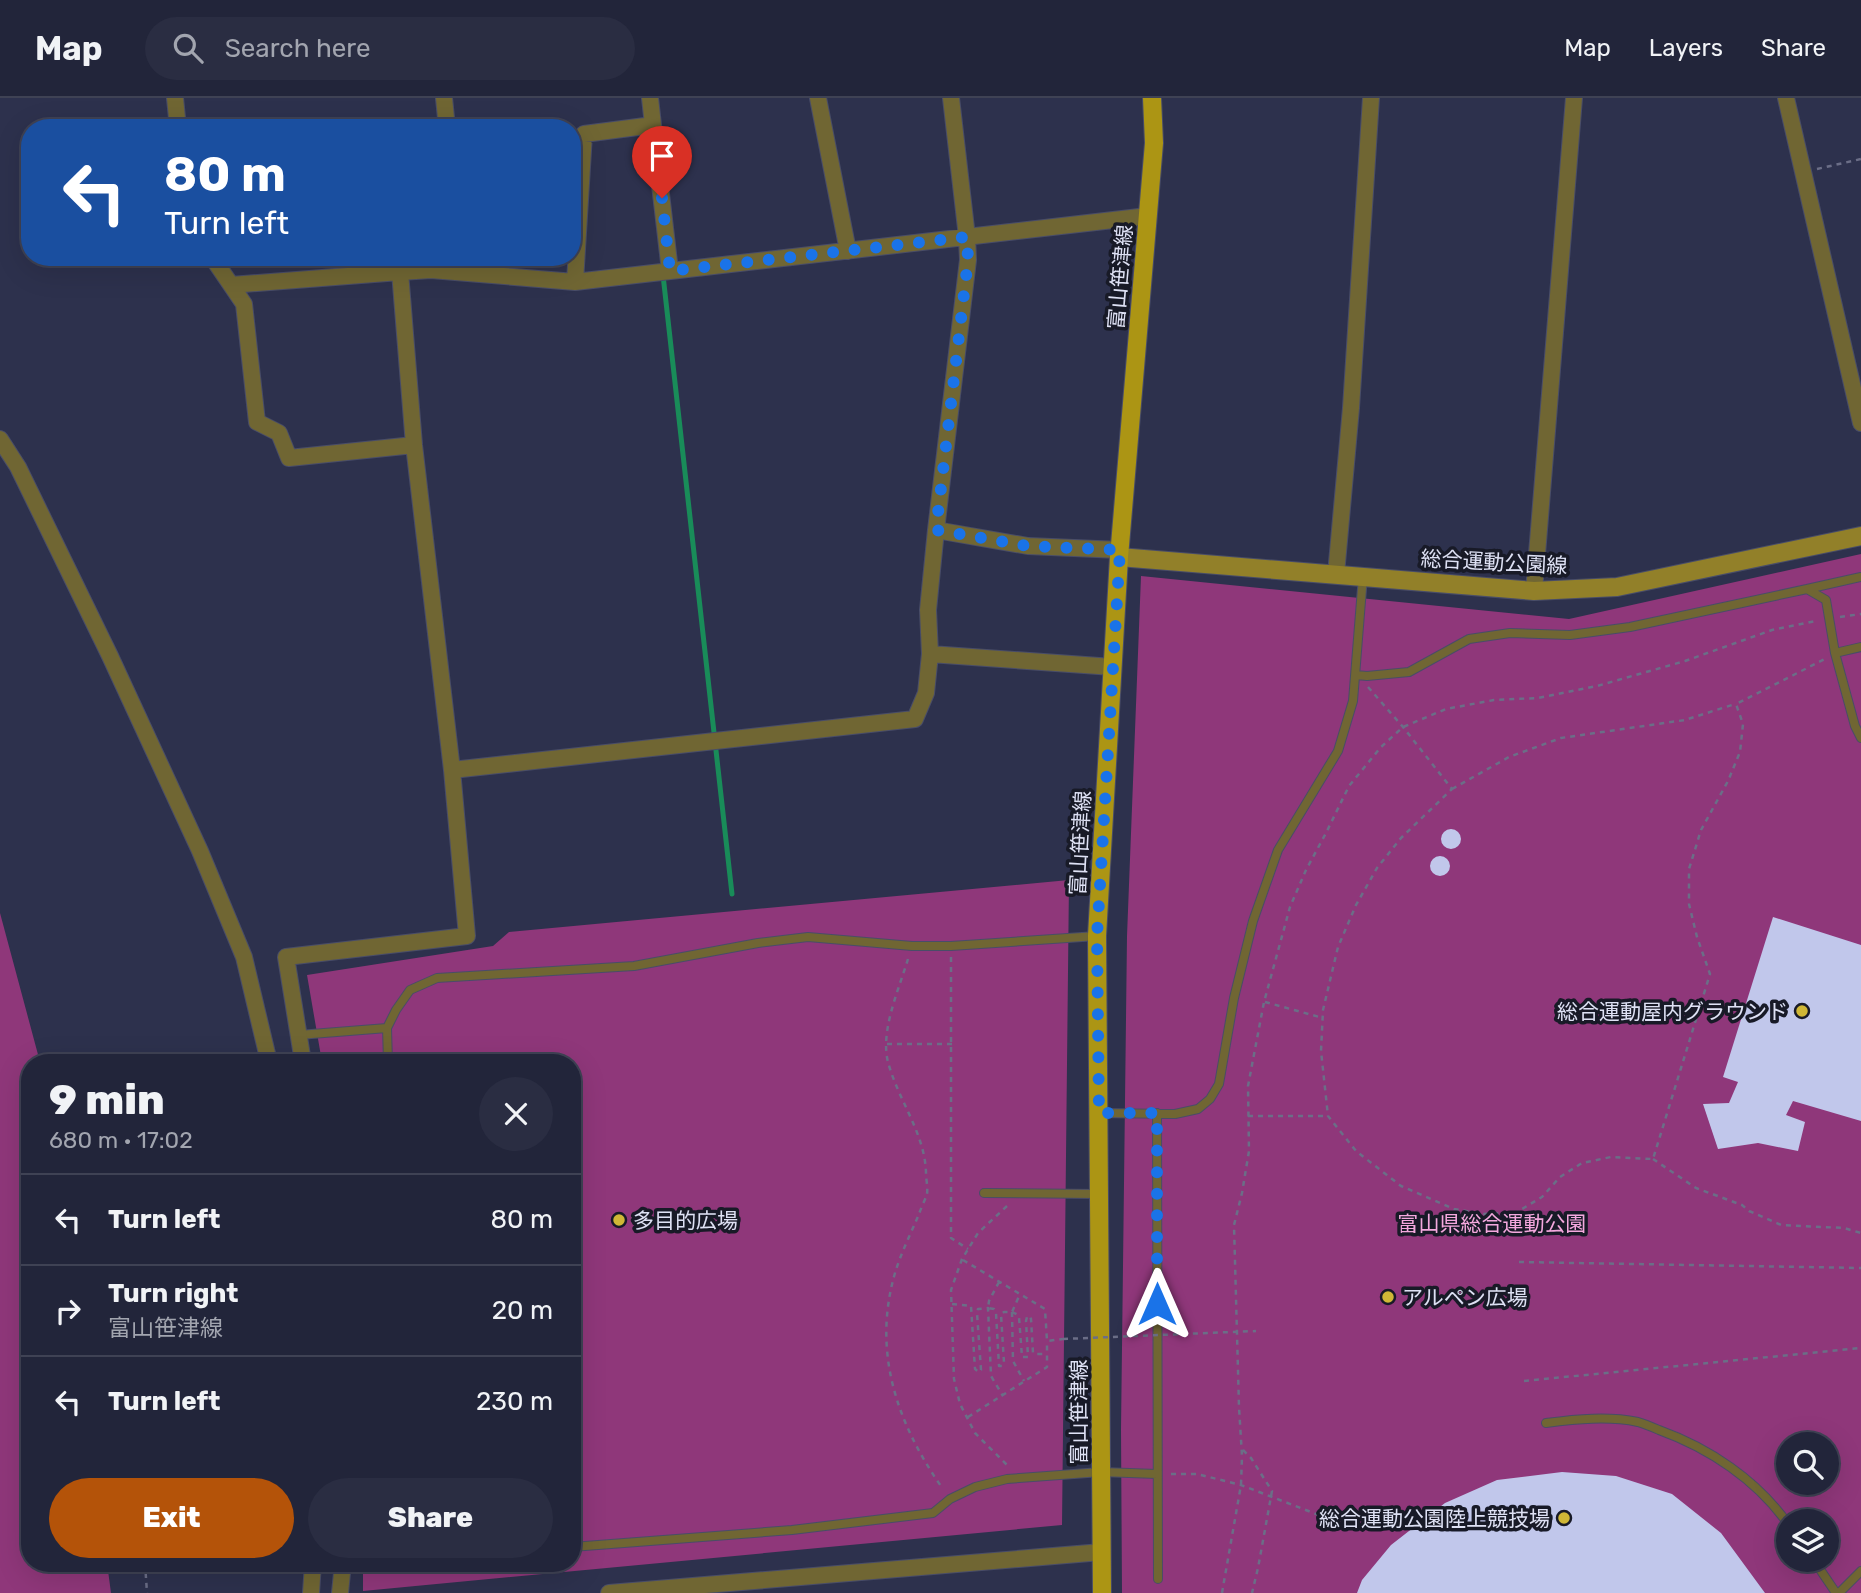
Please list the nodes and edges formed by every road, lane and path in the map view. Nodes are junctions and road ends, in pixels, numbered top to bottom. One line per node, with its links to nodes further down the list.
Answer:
1 (175, 98): 10 (street)
2 (444, 98): 11 (street)
3 (650, 98): 12 (street)
4 (818, 98): 18 (street)
5 (951, 98): 17 (street)
6 (1152, 98): 16 (main road, 富山笹津線)
7 (1370, 98): 33 (street)
8 (1574, 98): 37 (street)
9 (1786, 98): 14 (street)
10 (177, 119)
11 (446, 119)
12 (648, 125): 15 (street); 24 (street)
13 (1861, 159): 14 (path)
14 (1803, 172): 27 (street)
15 (581, 183)
16 (1148, 216): 17 (street); 32 (main road, 富山笹津線)
17 (967, 237): 18 (street); 30 (street)
18 (848, 251): 24 (street)
19 (218, 266): 26 (street)
20 (421, 266): 23 (street)
21 (455, 266): 25 (street)
22 (576, 266): 25 (street)
23 (400, 272): 26 (street); 29 (street)
24 (666, 272): 25 (street)
25 (575, 282)
26 (231, 285): 29 (street)
27 (1861, 424)
28 (0, 439): 61 (street)
29 (414, 445): 49 (street)
30 (936, 530): 32 (street); 42 (street)
31 (1861, 536): 37 (main road, 総合運動公園線)
32 (1120, 554): 33 (main road, 総合運動公園線); 43 (main road, 富山笹津線)
33 (1336, 574): 34 (main road, 総合運動公園線)
34 (1363, 576): 37 (main road, 総合運動公園線); 44 (lane)
35 (1861, 577): 36 (lane)
36 (1807, 589): 39 (lane); 44 (lane)
37 (1534, 591)
38 (1861, 614): 39 (path)
39 (1828, 619): 41 (lane); 47 (path)
40 (1861, 647): 41 (lane)
41 (1835, 653): 46 (path); 48 (lane)
42 (930, 654): 43 (street); 49 (street)
43 (1113, 667): 51 (main road, 富山笹津線)
44 (1356, 676): 65 (lane)
45 (1368, 687): 47 (path)
46 (1736, 704): 50 (path); 68 (path)
47 (1403, 727): 50 (path); 54 (path)
48 (1861, 738)
49 (452, 770): 57 (street)
50 (1452, 789): 55 (path)
51 (1097, 936): 53 (lane); 64 (main road, 富山笹津線)
52 (912, 946): 53 (lane); 56 (lane); 59 (path)
53 (951, 946): 60 (path)
54 (1264, 1002): 55 (path); 66 (path)
55 (1323, 1018): 67 (path)
56 (387, 1028): 57 (lane); 63 (lane)
57 (298, 1035): 62 (street)
58 (957, 1044): 60 (path)
59 (887, 1045): 60 (path); 97 (path)
60 (951, 1045): 73 (path)
61 (267, 1054)
62 (302, 1054)
63 (388, 1054)
64 (1099, 1113): 65 (lane); 71 (main road, 富山笹津線)
65 (1157, 1113): 93 (lane)
66 (1248, 1116): 67 (path); 91 (path)
67 (1328, 1116): 68 (path)
68 (1653, 1159): 72 (path)
69 (984, 1194): 70 (lane)
70 (1019, 1194): 71 (lane); 73 (path)
71 (1100, 1194): 92 (main road, 富山笹津線)
72 (1861, 1233)
73 (968, 1249): 74 (path)
74 (962, 1259): 77 (path); 79 (path)
75 (1519, 1262): 76 (path)
76 (1861, 1268)
77 (999, 1282): 78 (path); 80 (path)
78 (1020, 1294): 81 (path); 83 (path)
79 (952, 1304): 80 (path); 89 (path)
80 (988, 1308): 81 (path); 88 (path)
81 (1012, 1312): 85 (path); 86 (path)
82 (1256, 1331): 83 (path, bridge)
83 (1046, 1341): 85 (path)
84 (1861, 1348): 87 (path)
85 (1047, 1354): 86 (path)
86 (1024, 1381): 88 (path)
87 (1524, 1381)
88 (1003, 1396): 89 (path)
89 (967, 1418): 94 (path)
90 (1546, 1423): 98 (lane)
91 (1242, 1449): 95 (path); 96 (path)
92 (1101, 1472): 93 (lane); 94 (lane); 101 (main road, 富山笹津線)
93 (1157, 1474): 95 (path); 107 (lane)
94 (1021, 1478): 97 (lane)
95 (1241, 1485): 96 (path); 113 (path)
96 (1271, 1498): 99 (path); 114 (path)
97 (950, 1499): 100 (lane)
98 (1776, 1511)
99 (1342, 1524)
100 (581, 1546)
101 (1102, 1552): 111 (street); 112 (main road, 富山笹津線)
102 (1861, 1571): 115 (lane)
103 (146, 1572): 108 (path)
104 (312, 1572): 109 (street)
105 (342, 1572): 110 (street)
106 (1823, 1572): 115 (lane)
107 (1158, 1579)
108 (147, 1593)
109 (311, 1593)
110 (340, 1593)
111 (609, 1593)
112 (1102, 1593)
113 (1222, 1593)
114 (1252, 1593)
115 (1838, 1593)

